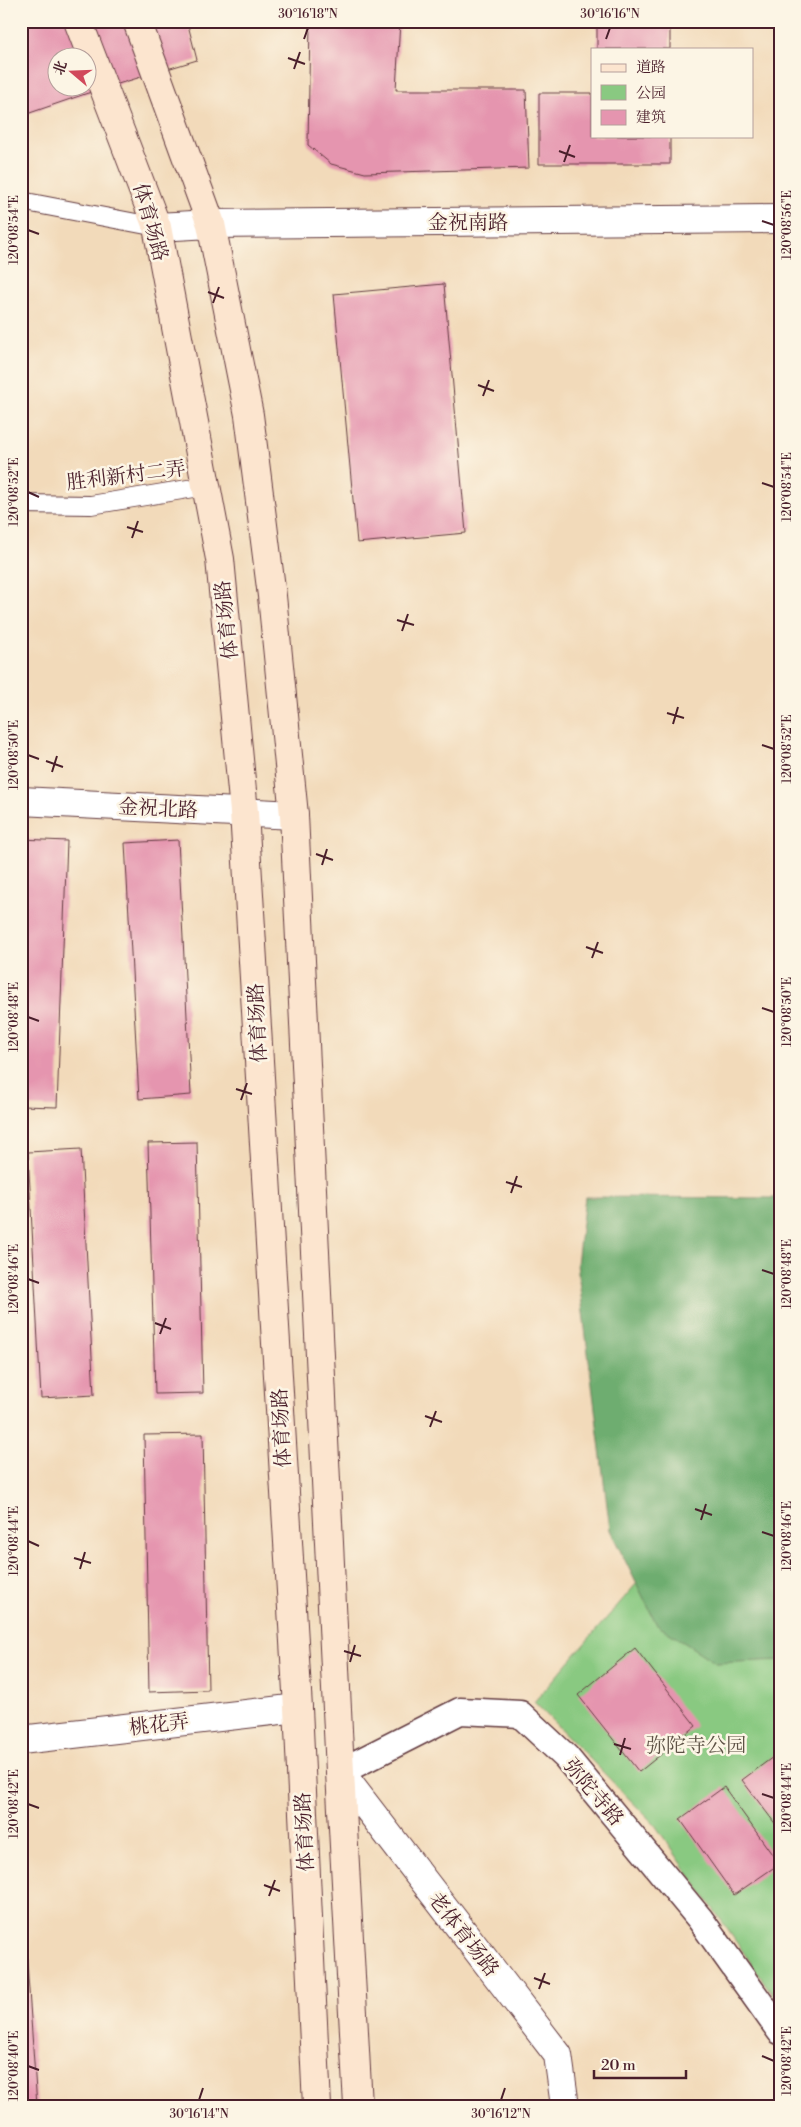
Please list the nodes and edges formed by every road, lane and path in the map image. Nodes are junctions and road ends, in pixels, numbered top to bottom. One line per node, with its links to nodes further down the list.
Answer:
1 (78, 21): 8 (main road, 体育场路)
2 (137, 21): 7 (main road, 体育场路)
3 (21, 78): 4 (path)
4 (28, 102)
5 (21, 201): 8 (lane)
6 (780, 219): 7 (street, 金祝南路)
7 (210, 224): 8 (street, 金祝南路); 13 (main road, 体育场路)
8 (156, 227): 9 (main road, 体育场路)
9 (206, 486): 10 (lane, 胜利新村二弄); 12 (main road, 体育场路)
10 (21, 504)
11 (21, 801): 12 (street, 金祝北路)
12 (244, 812): 13 (street, 金祝北路); 14 (main road, 体育场路)
13 (294, 815): 16 (main road, 体育场路)
14 (298, 1708): 15 (street, 桃花弄); 18 (main road, 体育场路)
15 (21, 1740)
16 (340, 1772): 17 (street, 弥陀寺路); 19 (main road, 体育场路); 20 (street, 老体育场路)
17 (780, 2031)
18 (317, 2106)
19 (358, 2106)
20 (565, 2106)

